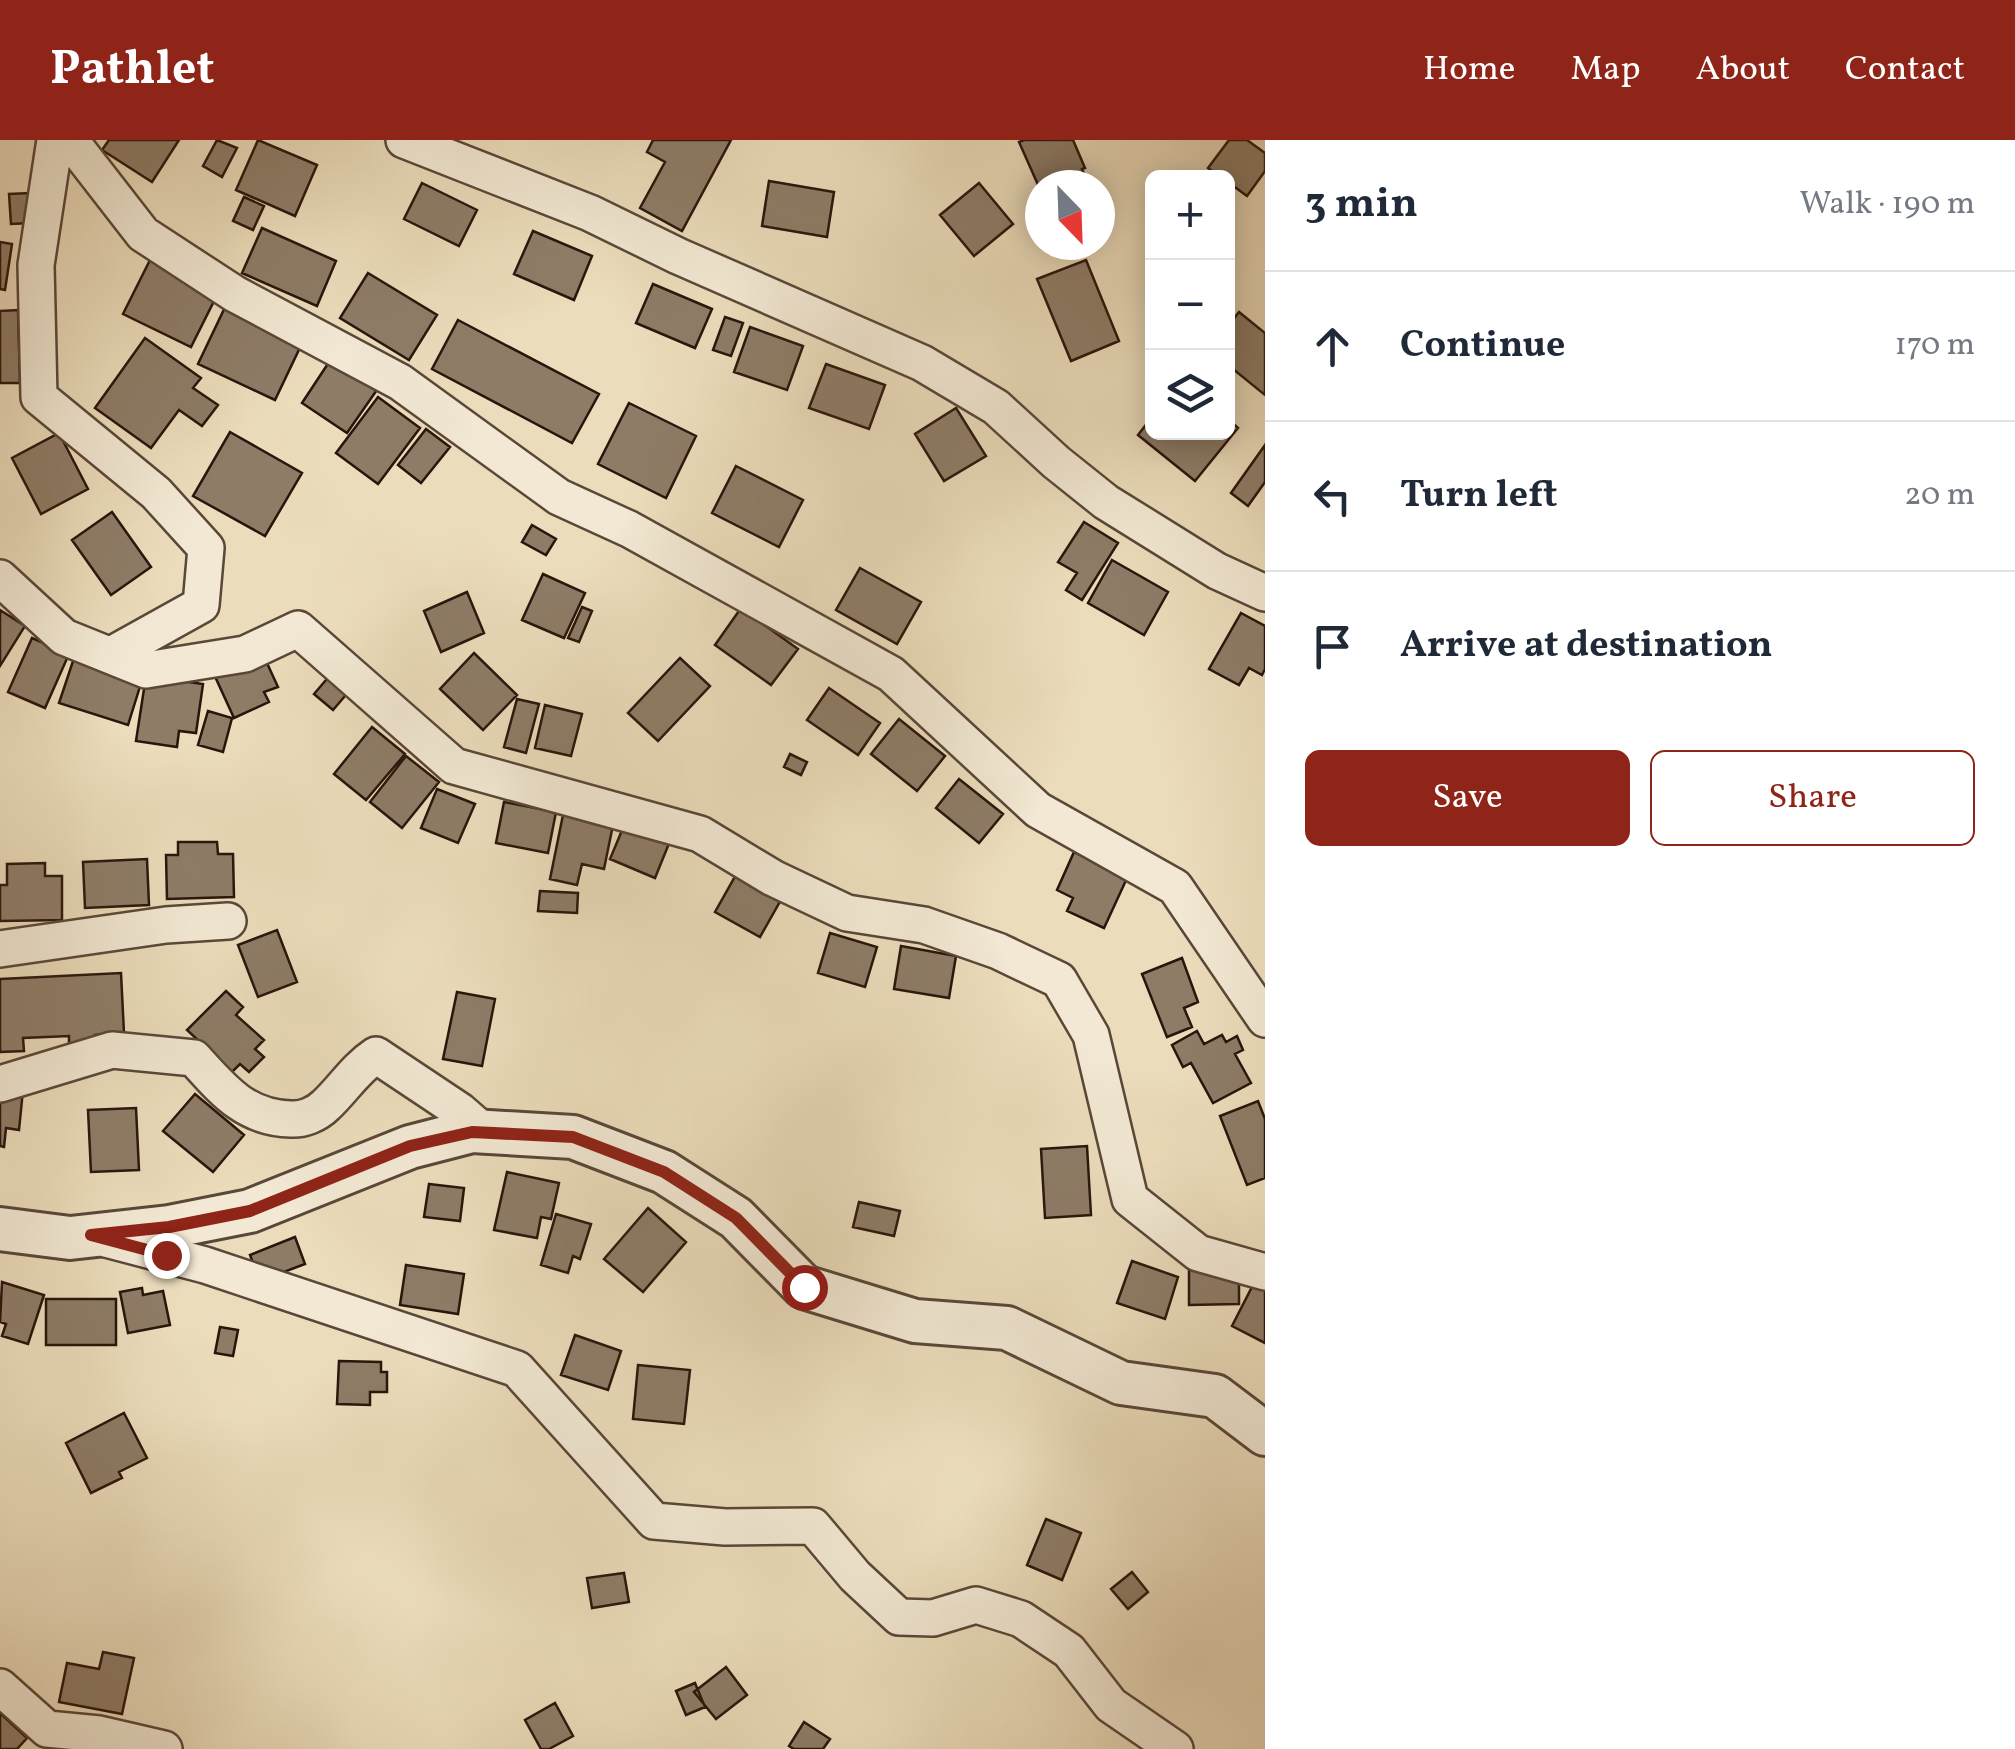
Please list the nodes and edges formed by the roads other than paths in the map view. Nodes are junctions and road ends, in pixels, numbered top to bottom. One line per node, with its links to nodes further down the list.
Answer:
1 (55, 140): 6 (street)
2 (70, 140): 9 (street)
3 (404, 140): 5 (street)
4 (0, 578): 6 (street)
5 (1265, 593)
6 (111, 655): 14 (street)
7 (228, 922): 8 (street)
8 (0, 949)
9 (1265, 1018)
10 (0, 1084): 11 (street)
11 (484, 1132): 13 (street); 15 (street)
12 (0, 1228): 13 (street)
13 (91, 1235): 18 (street)
14 (1265, 1272)
15 (1265, 1434)
16 (0, 1686): 17 (street)
17 (164, 1749)
18 (1175, 1749)

